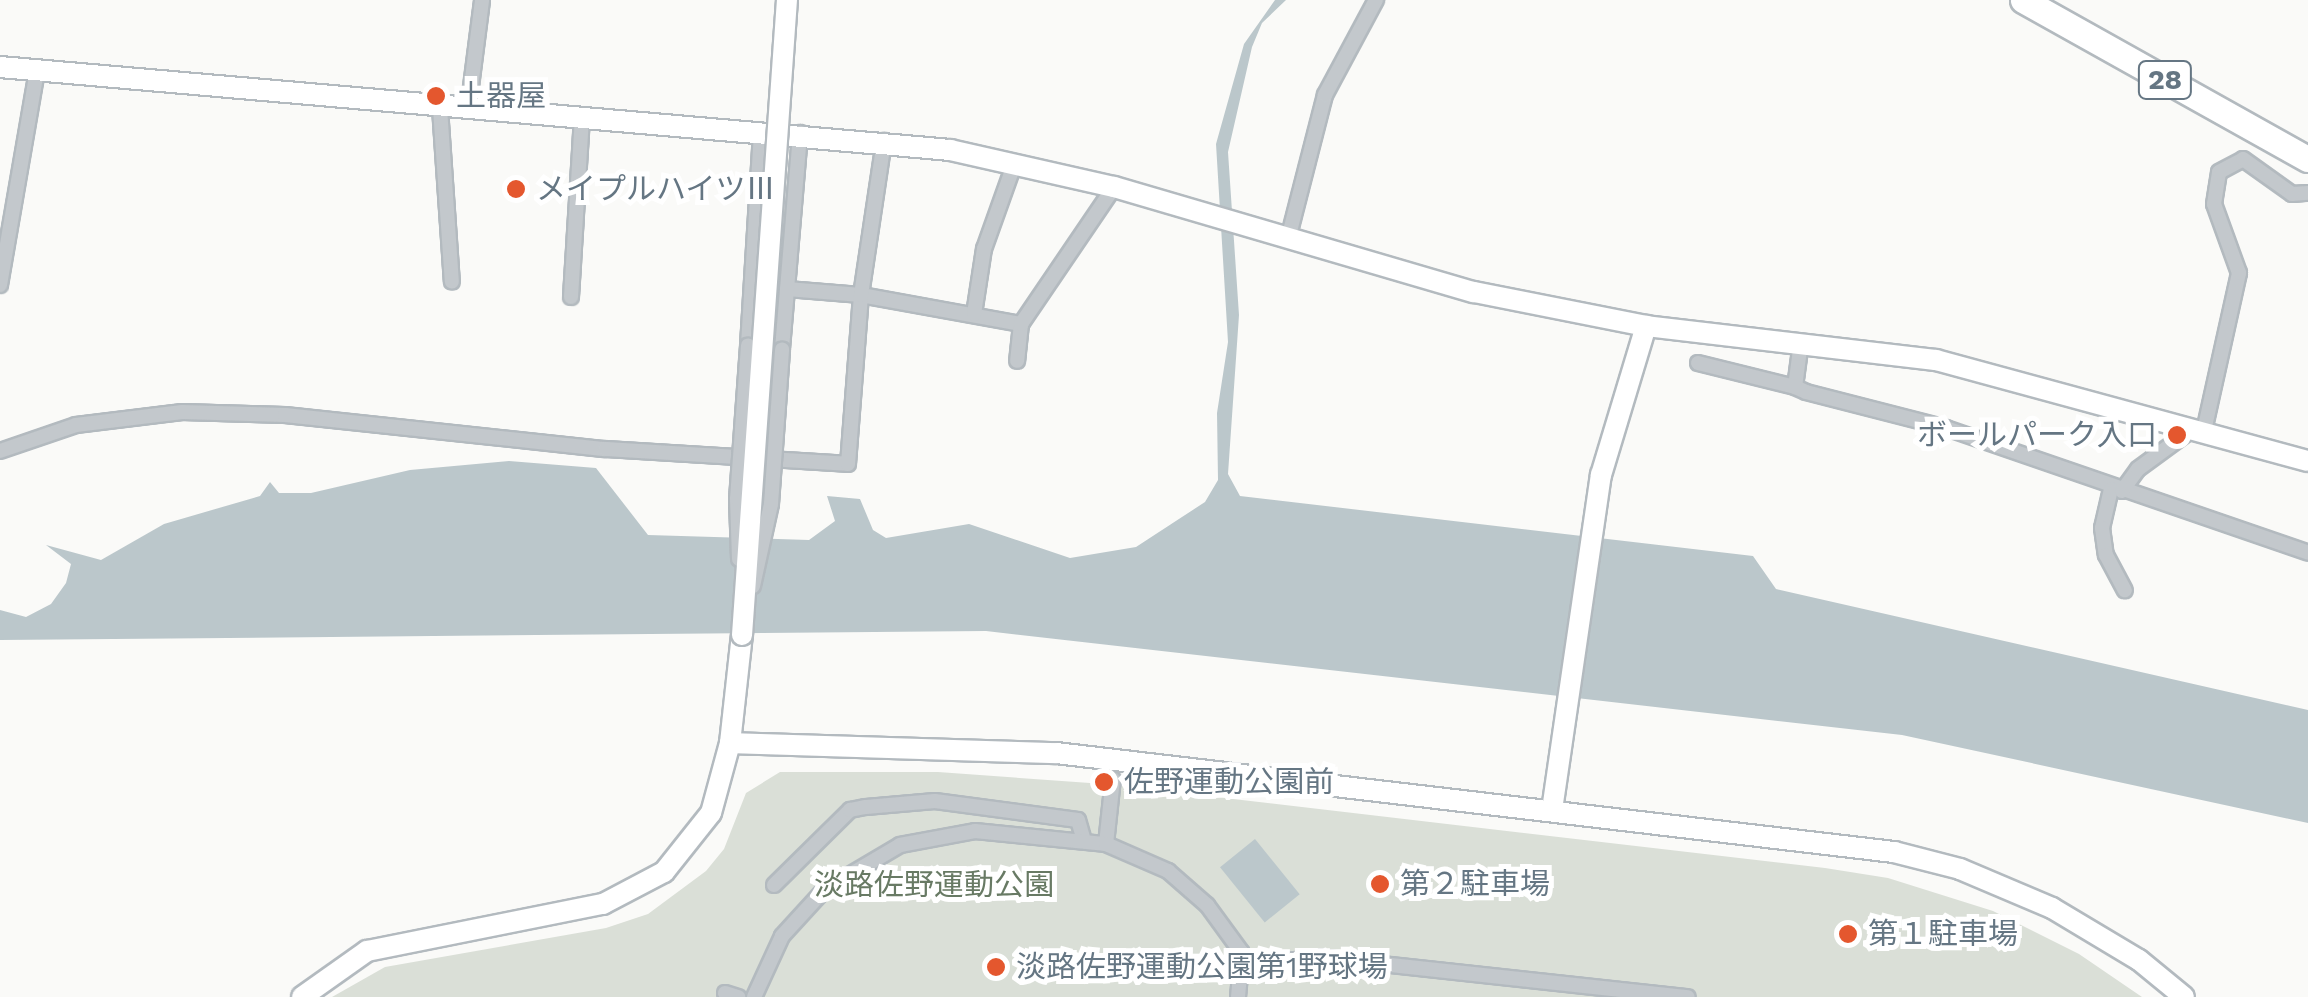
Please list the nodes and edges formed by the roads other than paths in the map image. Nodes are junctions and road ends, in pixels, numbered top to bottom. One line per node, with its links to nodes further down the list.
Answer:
1 (482, 0): 8 (street)
2 (787, 0): 36 (street, bridge)
3 (1376, 0): 17 (street)
4 (2022, 0): 13 (highway, 28)
5 (0, 67): 6 (street)
6 (37, 71): 7 (street); 19 (street)
7 (440, 108): 8 (street); 18 (street)
8 (468, 110): 9 (street)
9 (582, 118): 10 (street); 22 (street)
10 (761, 130): 11 (street); 36 (street, bridge)
11 (800, 134): 12 (street); 20 (street)
12 (884, 141): 14 (street); 21 (street)
13 (2308, 159)
14 (1015, 162): 15 (street); 23 (street)
15 (1114, 187): 17 (street); 24 (street)
16 (2308, 194): 30 (street)
17 (1288, 238): 25 (street)
18 (452, 282)
19 (0, 284)
20 (786, 289): 21 (street); 36 (street, bridge)
21 (861, 295): 23 (street); 31 (street)
22 (571, 297)
23 (974, 314): 24 (street)
24 (1021, 324): 27 (street)
25 (1646, 326): 26 (street); 39 (street)
26 (1801, 342): 29 (street); 30 (street)
27 (1017, 361)
28 (1698, 363): 29 (street)
29 (1795, 387): 33 (street)
30 (2199, 430): 32 (street); 33 (street)
31 (0, 451)
32 (2308, 460)
33 (2117, 490): 34 (street); 35 (street)
34 (2308, 554)
35 (2125, 590)
36 (742, 635): 37 (street)
37 (730, 743): 39 (street); 44 (street)
38 (1113, 779): 41 (street)
39 (1552, 810): 48 (street)
40 (1084, 841): 41 (street); 42 (street); 45 (street)
41 (1106, 844): 43 (street)
42 (774, 884)
43 (1246, 967): 46 (street); 47 (street)
44 (302, 997)
45 (754, 997)
46 (1238, 997)
47 (1688, 997)
48 (2184, 997)

